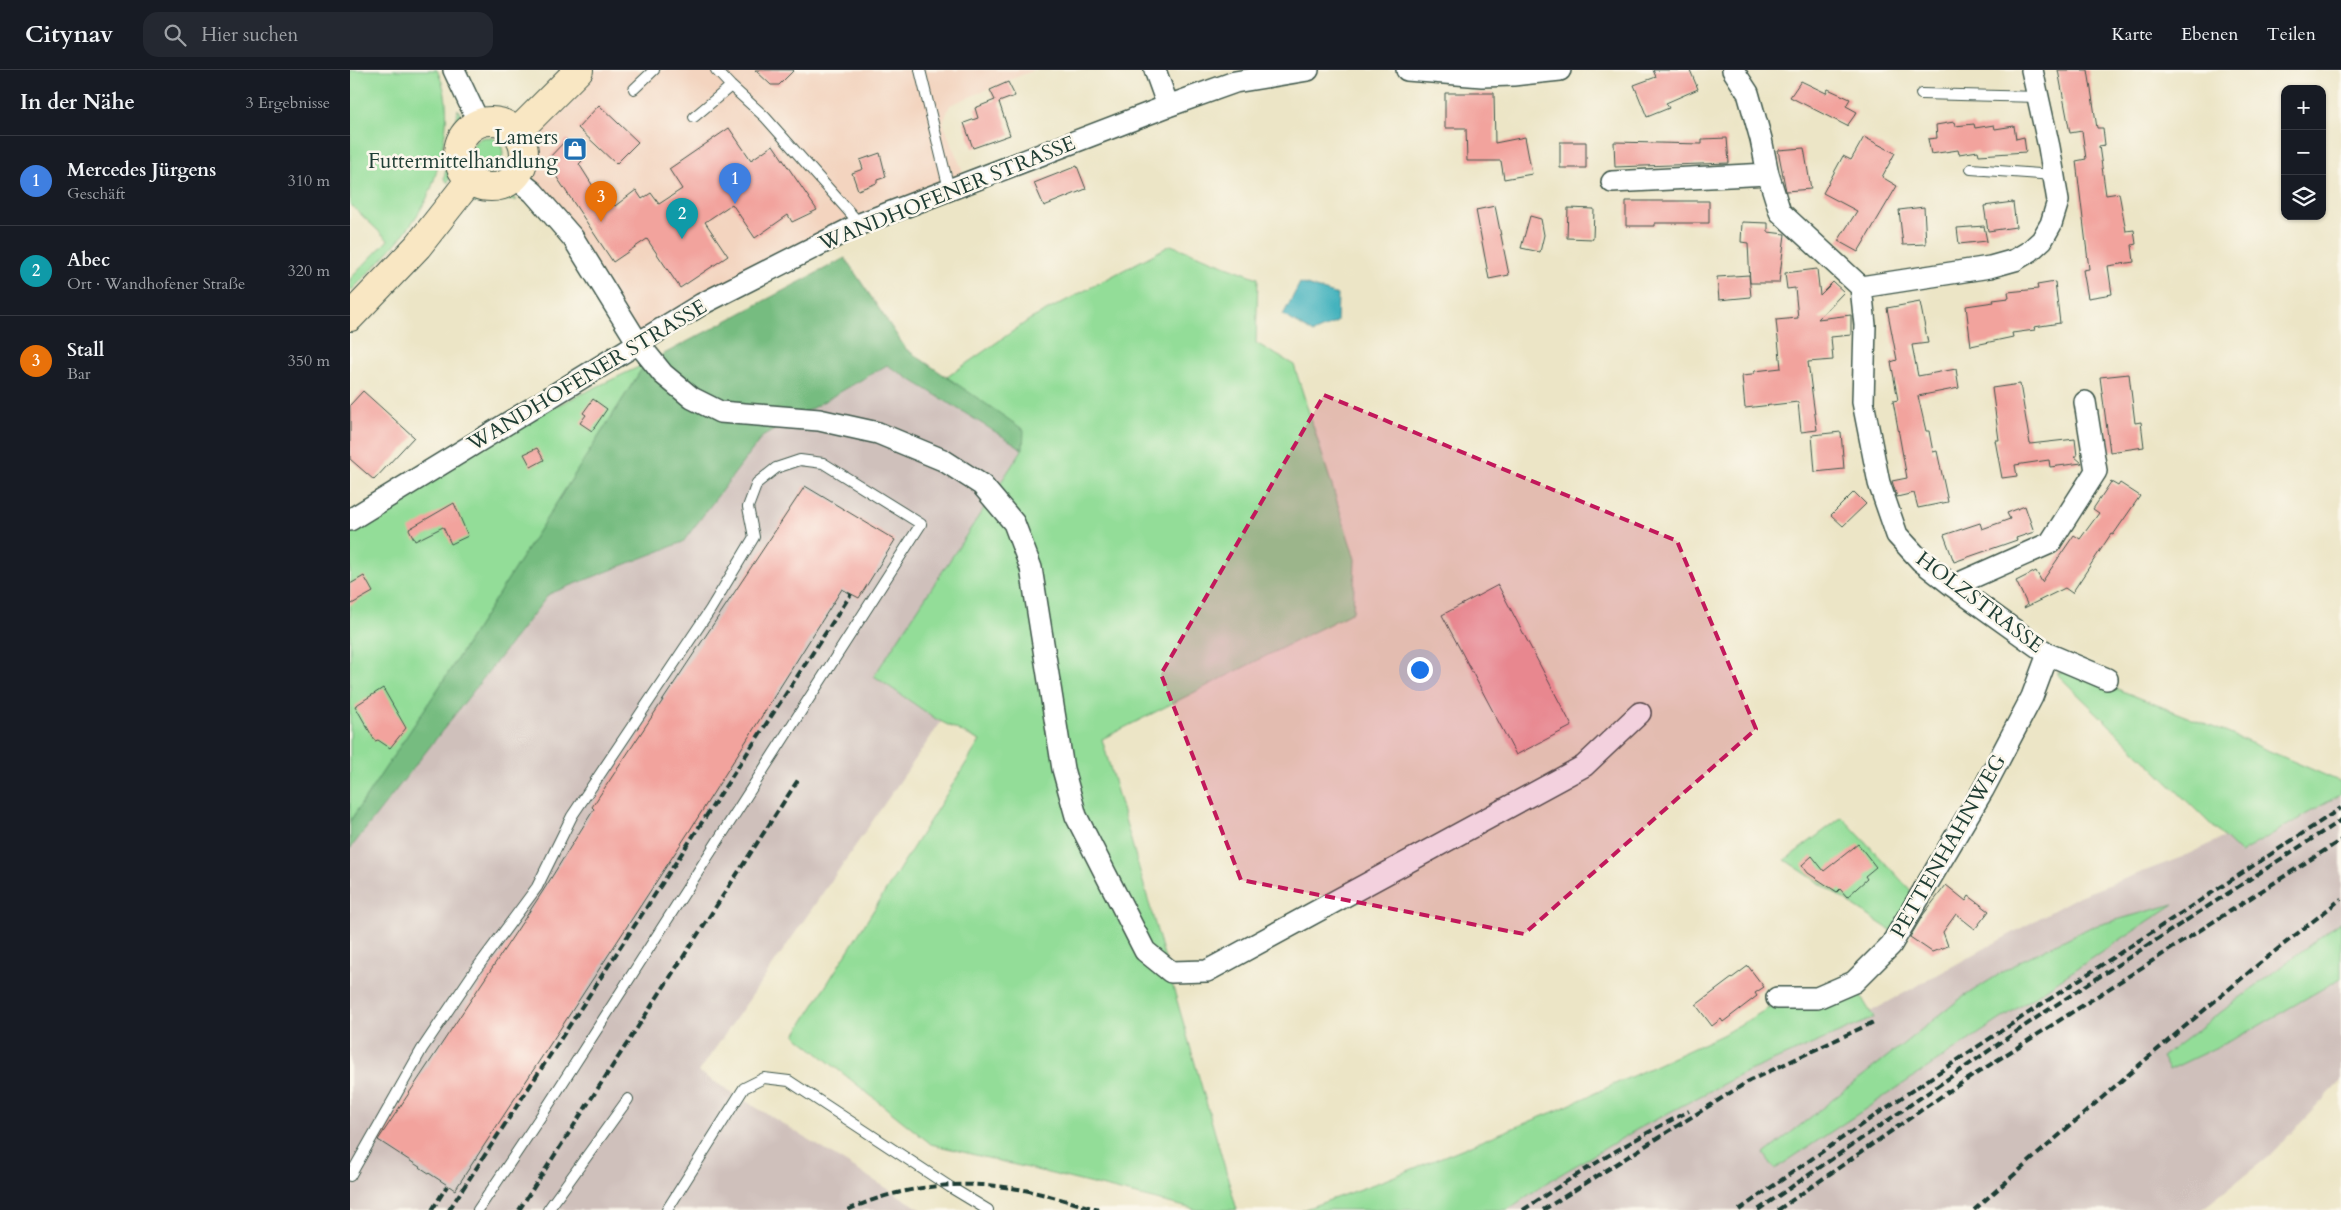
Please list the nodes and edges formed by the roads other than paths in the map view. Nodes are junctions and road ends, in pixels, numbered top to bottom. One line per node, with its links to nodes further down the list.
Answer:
1 (454, 70): 19 (street)
2 (579, 70): 20 (main road)
3 (654, 70): 14 (lane)
4 (716, 70): 13 (lane)
5 (920, 70): 27 (lane)
6 (1155, 70): 17 (street)
7 (1308, 70): 17 (street, WANDHOFENER STRASSE)
8 (1407, 70): 12 (street)
9 (1560, 70): 12 (street)
10 (1733, 70): 22 (street)
11 (2032, 70): 16 (street)
12 (1482, 73)
13 (731, 86): 18 (lane); 28 (lane)
14 (634, 89)
15 (1921, 94): 16 (lane)
16 (2039, 97): 23 (street)
17 (1168, 106): 27 (street, WANDHOFENER STRASSE)
18 (694, 117)
19 (479, 123): 20 (main road); 25 (main road)
20 (516, 133): 24 (main road)
21 (1971, 170): 23 (lane)
22 (1768, 174): 26 (street); 29 (street)
23 (2054, 174): 29 (street)
24 (514, 177): 25 (main road); 31 (street)
25 (470, 180): 30 (main road)
26 (1612, 182)
27 (949, 189): 28 (street, WANDHOFENER STRASSE)
28 (860, 224): 31 (street, WANDHOFENER STRASSE)
29 (1861, 287): 34 (street, HOLZSTRASSE)
30 (350, 317)
31 (638, 343): 33 (street, WANDHOFENER STRASSE); 37 (street)
32 (2086, 402): 34 (street)
33 (350, 520)
34 (1953, 586): 35 (street, HOLZSTRASSE)
35 (2048, 654): 36 (street, HOLZSTRASSE); 38 (street, PETTENHAHNWEG)
36 (2107, 679)
37 (1640, 713)
38 (1777, 998)
39 (628, 1099): 42 (lane)
40 (350, 1176): 41 (lane)
41 (478, 1210)
42 (548, 1210)
43 (667, 1210): 44 (lane)
44 (988, 1210)

